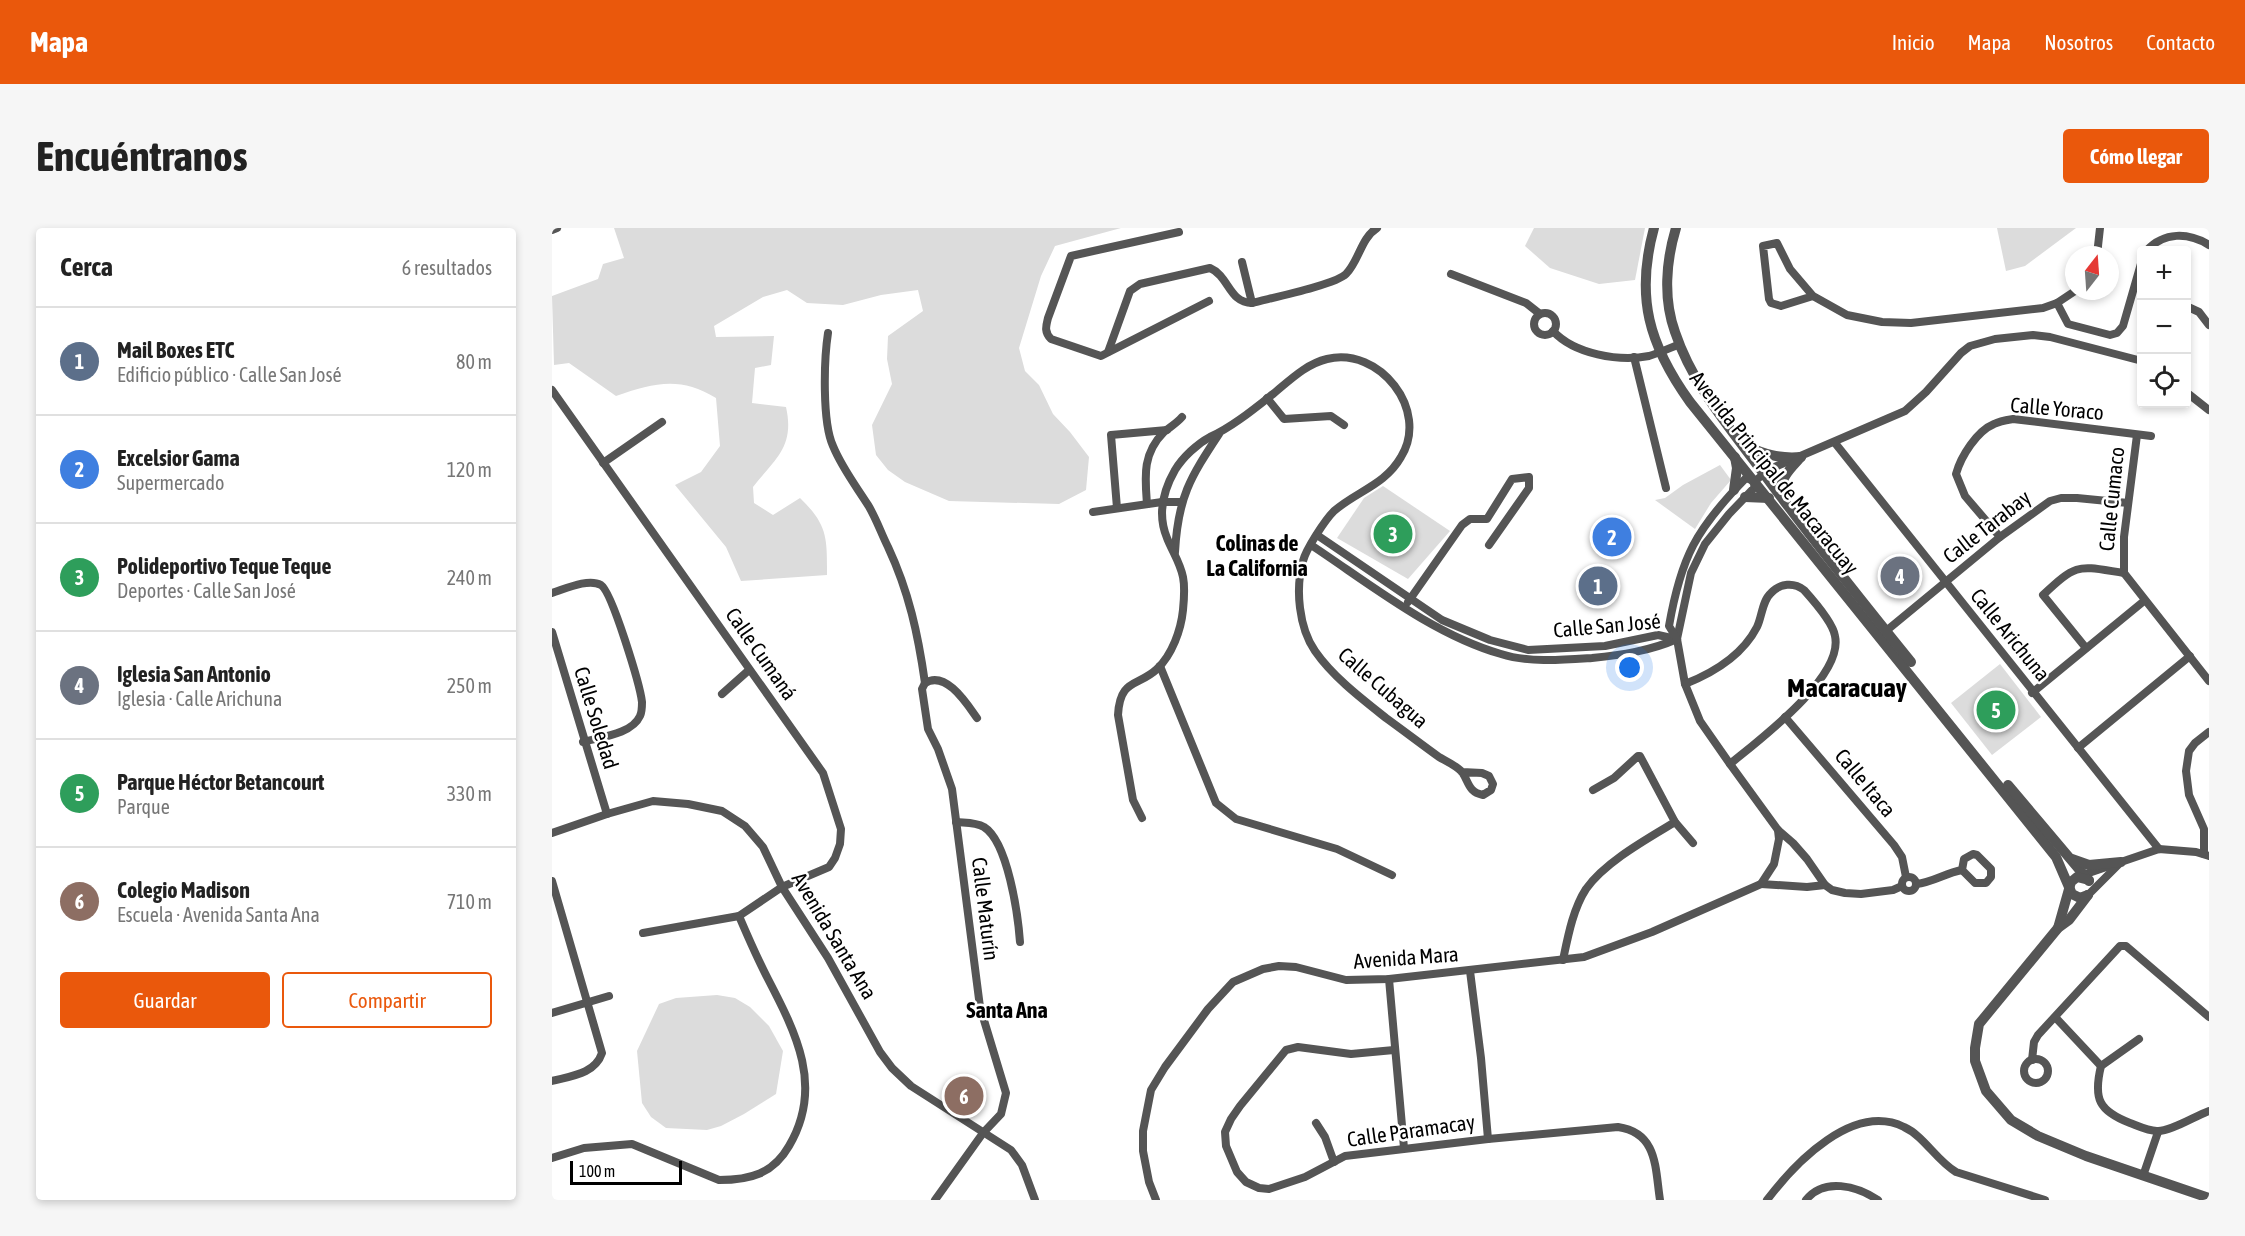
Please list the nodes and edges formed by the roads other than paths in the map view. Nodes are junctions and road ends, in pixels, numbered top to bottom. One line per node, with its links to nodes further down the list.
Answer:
1 (557, 228): 6 (street)
2 (1377, 228): 17 (street)
3 (1654, 228): 26 (street, Avenida Principal de Macaracuay)
4 (1676, 228): 24 (street, Avenida Principal de Macaracuay)
5 (2100, 228): 9 (street)
6 (552, 230)
7 (1179, 232): 25 (street)
8 (2209, 245): 10 (street)
9 (2098, 246)
10 (2152, 246)
11 (1242, 262): 17 (street)
12 (1451, 274): 20 (street)
13 (2137, 277): 18 (street)
14 (1813, 296): 14 (street); 18 (street)
15 (2065, 297): 18 (street)
16 (1209, 301): 25 (street)
17 (1252, 303): 25 (street)
18 (2056, 303)
19 (2191, 308): 21 (street)
20 (1540, 314): 22 (street); 22 (street)
21 (2208, 318)
22 (1553, 331): 27 (street)
23 (828, 333): 79 (street, Calle Maturín)
24 (1680, 344): 26 (street); 40 (street, Avenida Principal de Macaracuay)
25 (1108, 352)
26 (1659, 352): 27 (street); 42 (street, Avenida Principal de Macaracuay)
27 (1634, 357): 47 (street)
28 (2137, 360): 41 (street)
29 (552, 390): 44 (street, Calle Cumaná)
30 (2191, 395): 32 (street)
31 (1267, 398): 35 (street); 37 (street, Calle Cubagua); 58 (street, Calle Cubagua)
32 (2209, 410)
33 (1182, 417): 36 (street)
34 (662, 422): 44 (street)
35 (1344, 425)
36 (1167, 430): 55 (street); 56 (street)
37 (1220, 433): 52 (street); 53 (street)
38 (2137, 435): 39 (street, Calle Yoraco); 54 (street, Calle Cumaco); 59 (street, Calle Yoraco)
39 (2151, 436)
40 (1741, 443): 43 (street); 45 (street, Avenida Principal de Macaracuay)
41 (1835, 443): 43 (street); 64 (street, Calle Arichuna)
42 (1735, 457): 46 (street, Avenida Principal de Macaracuay); 48 (street)
43 (1801, 457): 45 (street); 51 (street)
44 (603, 463): 77 (street, Calle Cumaná)
45 (1764, 474): 46 (street); 51 (street, Avenida Principal de Macaracuay)
46 (1755, 481): 48 (street); 49 (street); 50 (street, Avenida Principal de Macaracuay)
47 (1666, 488)
48 (1734, 490): 71 (street)
49 (1745, 497): 50 (street); 71 (street)
50 (1769, 498): 111 (street, Avenida Principal de Macaracuay)
51 (1783, 500): 69 (street, Avenida Principal de Macaracuay)
52 (1162, 502): 53 (street); 55 (street); 62 (street)
53 (1181, 502): 62 (street)
54 (2128, 503): 59 (street, Calle Tarabay); 63 (street, Calle Cumaco)
55 (1147, 504): 56 (street)
56 (1117, 508): 57 (street)
57 (1093, 512)
58 (1317, 535): 60 (street, Calle Cubagua); 66 (street, Calle San José)
59 (2000, 537): 64 (street, Calle Tarabay)
60 (1311, 545): 68 (street, Calle San José); 89 (street, Calle Cubagua)
61 (1489, 545): 66 (street)
62 (1175, 552): 76 (street)
63 (2124, 573): 67 (street, Calle Cumaco); 73 (street)
64 (1945, 584): 69 (street, Calle Tarabay); 81 (street, Calle Arichuna)
65 (552, 593): 86 (street)
66 (1410, 599): 68 (street); 72 (street, Calle San José)
67 (2144, 601): 73 (street); 75 (street, Calle Cumaco)
68 (1406, 607): 74 (street, Calle San José)
69 (1886, 631): 100 (street, Avenida Principal de Macaracuay)
70 (552, 632): 86 (street, Calle Soledad)
71 (1677, 639): 72 (street, Calle San José); 74 (street, Calle San José); 80 (street)
72 (1605, 646): 74 (street)
73 (2086, 648): 81 (street)
74 (1606, 656)
75 (2190, 656): 78 (street, Calle Cumaco); 87 (street)
76 (1160, 666): 92 (street); 103 (street)
77 (749, 670): 82 (street); 112 (street, Calle Cumaná)
78 (2209, 681)
79 (925, 683): 84 (street); 93 (street, Calle Maturín)
80 (1685, 684): 83 (street); 88 (street)
81 (2032, 693): 87 (street, Calle Arichuna)
82 (722, 694)
83 (1785, 717): 88 (street); 105 (street, Calle Itaca)
84 (977, 718)
85 (2209, 732): 99 (street)
86 (584, 742): 91 (street, Calle Soledad)
87 (2078, 748): 98 (street, Calle Arichuna)
88 (1730, 764): 95 (street)
89 (1462, 772)
90 (1593, 790): 94 (street)
91 (607, 814): 96 (street, Avenida Santa Ana); 112 (street, Avenida Santa Ana)
92 (1142, 818)
93 (956, 822): 117 (street); 134 (street, Calle Maturín)
94 (1675, 822): 97 (street); 118 (street)
95 (1778, 830): 107 (street); 109 (street)
96 (552, 833)
97 (1692, 843)
98 (2159, 849): 99 (street); 101 (street)
99 (2206, 855)
100 (2068, 857): 101 (street); 104 (street, Avenida Principal de Macaracuay)
101 (2121, 862): 104 (street); 113 (street)
102 (1962, 870): 108 (street)
103 (1392, 875)
104 (2083, 877): 111 (street); 113 (street)
105 (1906, 878): 108 (street); 110 (street)
106 (552, 881): 122 (street)
107 (1761, 884): 109 (street); 118 (street, Avenida Mara)
108 (1917, 884): 110 (street)
109 (1825, 885): 110 (street)
110 (1902, 886)
111 (2070, 886): 113 (street); 115 (street)
112 (782, 887): 114 (street, Calle Cumaná); 134 (street, Avenida Santa Ana)
113 (2088, 896): 115 (street)
114 (739, 916): 116 (street, Calle Cumaná); 137 (street)
115 (2058, 928): 139 (street)
116 (643, 933)
117 (1020, 942)
118 (1563, 960): 119 (street, Avenida Mara)
119 (1470, 971): 120 (street, Avenida Mara); 135 (street)
120 (1389, 979): 127 (street); 143 (street, Avenida Mara)
121 (609, 996): 122 (street)
122 (587, 1003): 123 (street); 130 (street)
123 (552, 1013)
124 (2209, 1017): 125 (street)
125 (2056, 1018): 128 (street); 129 (street)
126 (2139, 1039): 129 (street)
127 (1394, 1050): 136 (street); 138 (street, Calle Paramacay)
128 (2032, 1060)
129 (2101, 1066): 133 (street)
130 (552, 1081)
131 (2209, 1111): 133 (street)
132 (1316, 1123): 138 (street)
133 (2158, 1132): 139 (street)
134 (983, 1133): 141 (street, Calle Maturín); 142 (street, Avenida Santa Ana)
135 (1488, 1139): 136 (street, Calle Paramacay); 144 (street, Calle Paramacay)
136 (1404, 1148): 138 (street, Calle Paramacay)
137 (552, 1158)
138 (1334, 1162)
139 (2143, 1176): 140 (street)
140 (2209, 1198)
141 (935, 1200)
142 (1035, 1200)
143 (1156, 1200)
144 (1660, 1200)
145 (1767, 1200): 148 (street)
146 (1806, 1200): 147 (street)
147 (1878, 1200)
148 (2045, 1200)

